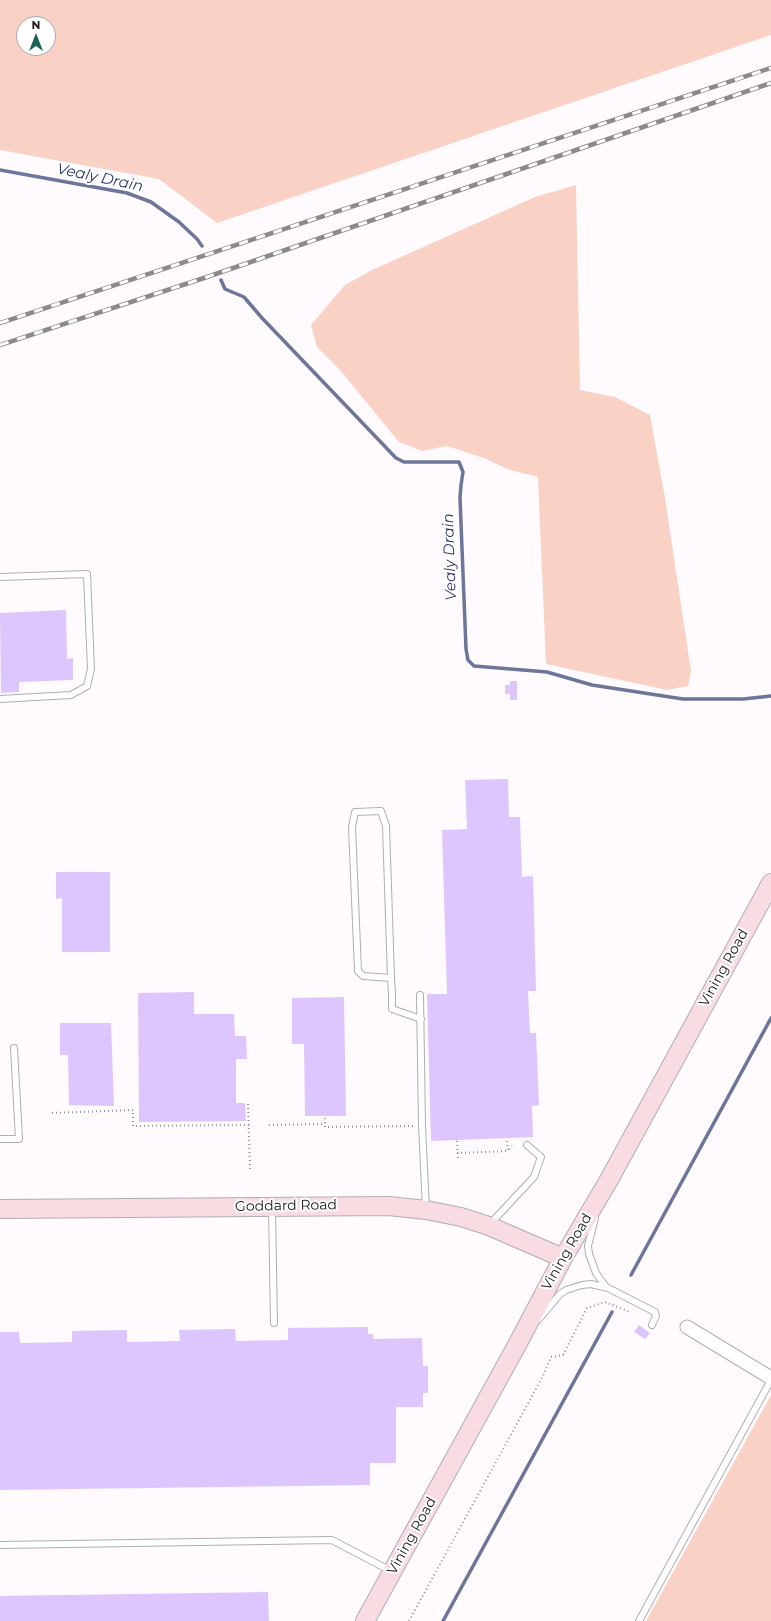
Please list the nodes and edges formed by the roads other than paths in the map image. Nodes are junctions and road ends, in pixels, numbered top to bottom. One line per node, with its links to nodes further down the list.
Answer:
1 (0, 577): 2 (lane)
2 (0, 699)
3 (771, 883): 10 (main road, Vining Road)
4 (391, 978): 4 (lane); 6 (lane)
5 (420, 995): 6 (lane)
6 (421, 1019): 13 (lane)
7 (14, 1048): 8 (lane)
8 (0, 1139)
9 (527, 1145): 14 (lane)
10 (601, 1193): 15 (main road, Vining Road); 16 (lane)
11 (272, 1206): 12 (main road, Goddard Road); 13 (main road, Goddard Road); 17 (lane)
12 (0, 1209)
13 (426, 1210): 14 (main road, Goddard Road)
14 (489, 1226): 15 (main road, Goddard Road)
15 (563, 1258): 20 (main road, Vining Road)
16 (608, 1288): 18 (lane); 20 (lane)
17 (274, 1323)
18 (652, 1325)
19 (687, 1327): 21 (street)
20 (517, 1345): 23 (main road, Vining Road)
21 (771, 1379): 25 (lane)
22 (0, 1545): 23 (lane)
23 (392, 1572): 24 (main road, Vining Road)
24 (365, 1621)
25 (639, 1621)

